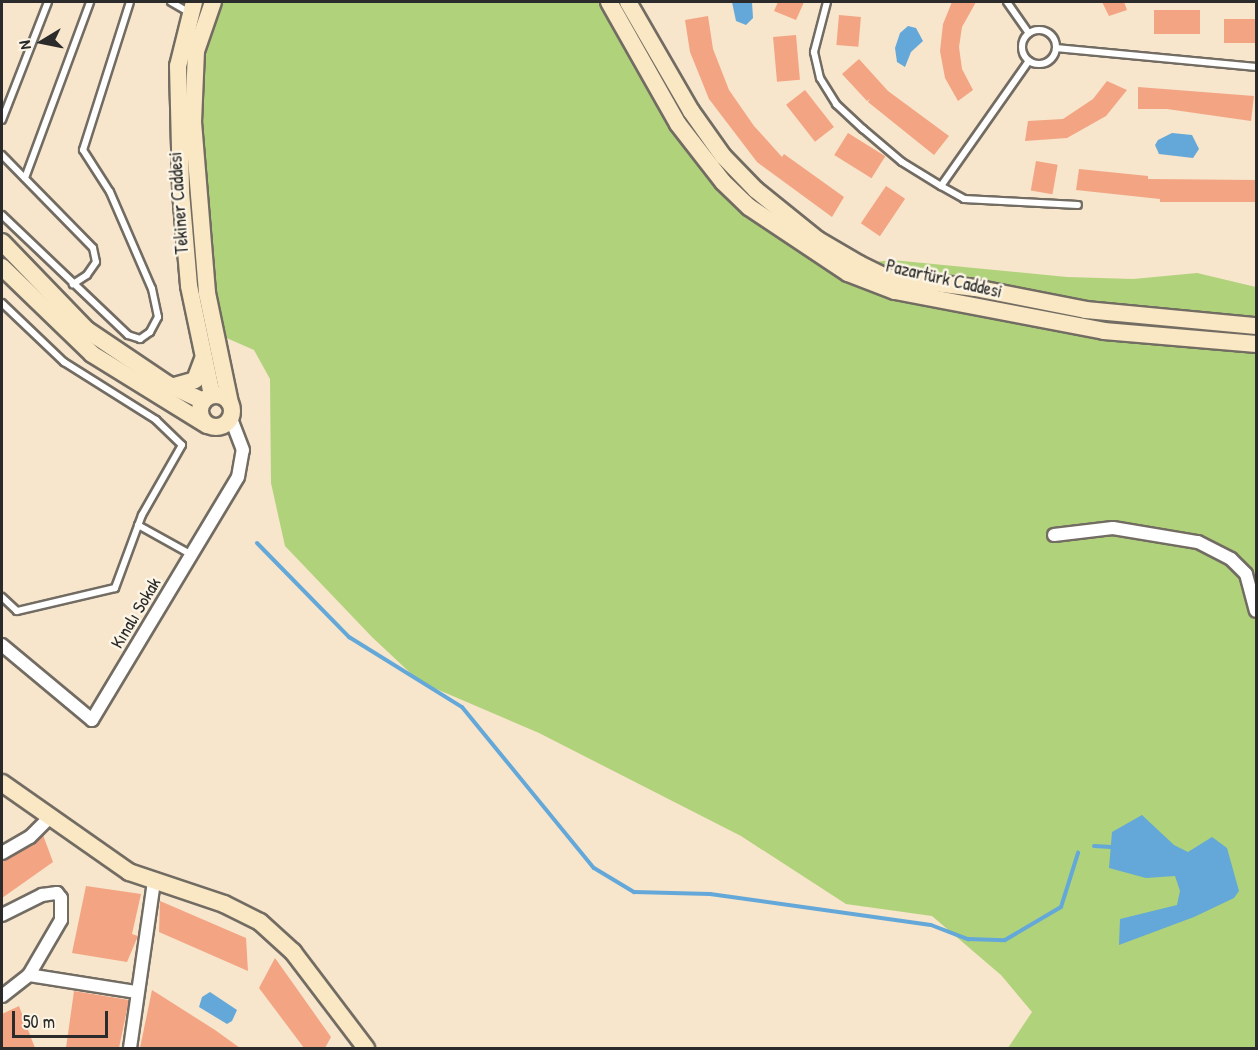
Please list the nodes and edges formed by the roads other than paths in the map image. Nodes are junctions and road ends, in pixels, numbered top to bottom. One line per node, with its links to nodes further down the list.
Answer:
1 (48, 2): 15 (lane)
2 (90, 2): 17 (lane)
3 (130, 2): 23 (lane)
4 (171, 2): 10 (lane)
5 (213, 2): 30 (street, Tekiner Caddesi)
6 (609, 2): 26 (street, Pazartürk Caddesi)
7 (628, 2): 25 (street, Pazartürk Caddesi)
8 (827, 2): 18 (lane)
9 (1006, 2): 11 (lane)
10 (192, 7): 27 (street, Tekiner Caddesi)
11 (1029, 33): 12 (lane); 13 (lane)
12 (1056, 48): 13 (lane); 14 (lane)
13 (1029, 60): 18 (lane)
14 (1257, 67)
15 (2, 120)
16 (2, 155): 17 (lane)
17 (25, 177): 23 (lane)
18 (941, 186): 19 (lane)
19 (1078, 204)
20 (2, 215): 23 (lane)
21 (2, 242): 28 (street)
22 (2, 267): 31 (street)
23 (73, 284)
24 (2, 303): 32 (lane)
25 (1257, 326)
26 (1257, 344)
27 (204, 358): 28 (street); 29 (street, Tekiner Caddesi)
28 (171, 387): 29 (street)
29 (208, 398): 30 (street); 31 (street, Tekiner Caddesi)
30 (230, 411): 31 (street); 34 (street, Kınalı Sokak)
31 (207, 424)
32 (138, 525): 34 (lane); 35 (lane)
33 (1054, 535): 36 (street)
34 (192, 555): 37 (street, Kınalı Sokak)
35 (2, 597)
36 (1257, 611)
37 (2, 645)
38 (2, 783): 39 (street)
39 (50, 817): 40 (street); 41 (street)
40 (2, 853)
41 (154, 882): 44 (street); 47 (street)
42 (2, 915): 43 (street)
43 (29, 975): 44 (street); 45 (street)
44 (136, 992): 46 (street)
45 (2, 996)
46 (130, 1048)
47 (366, 1048)

